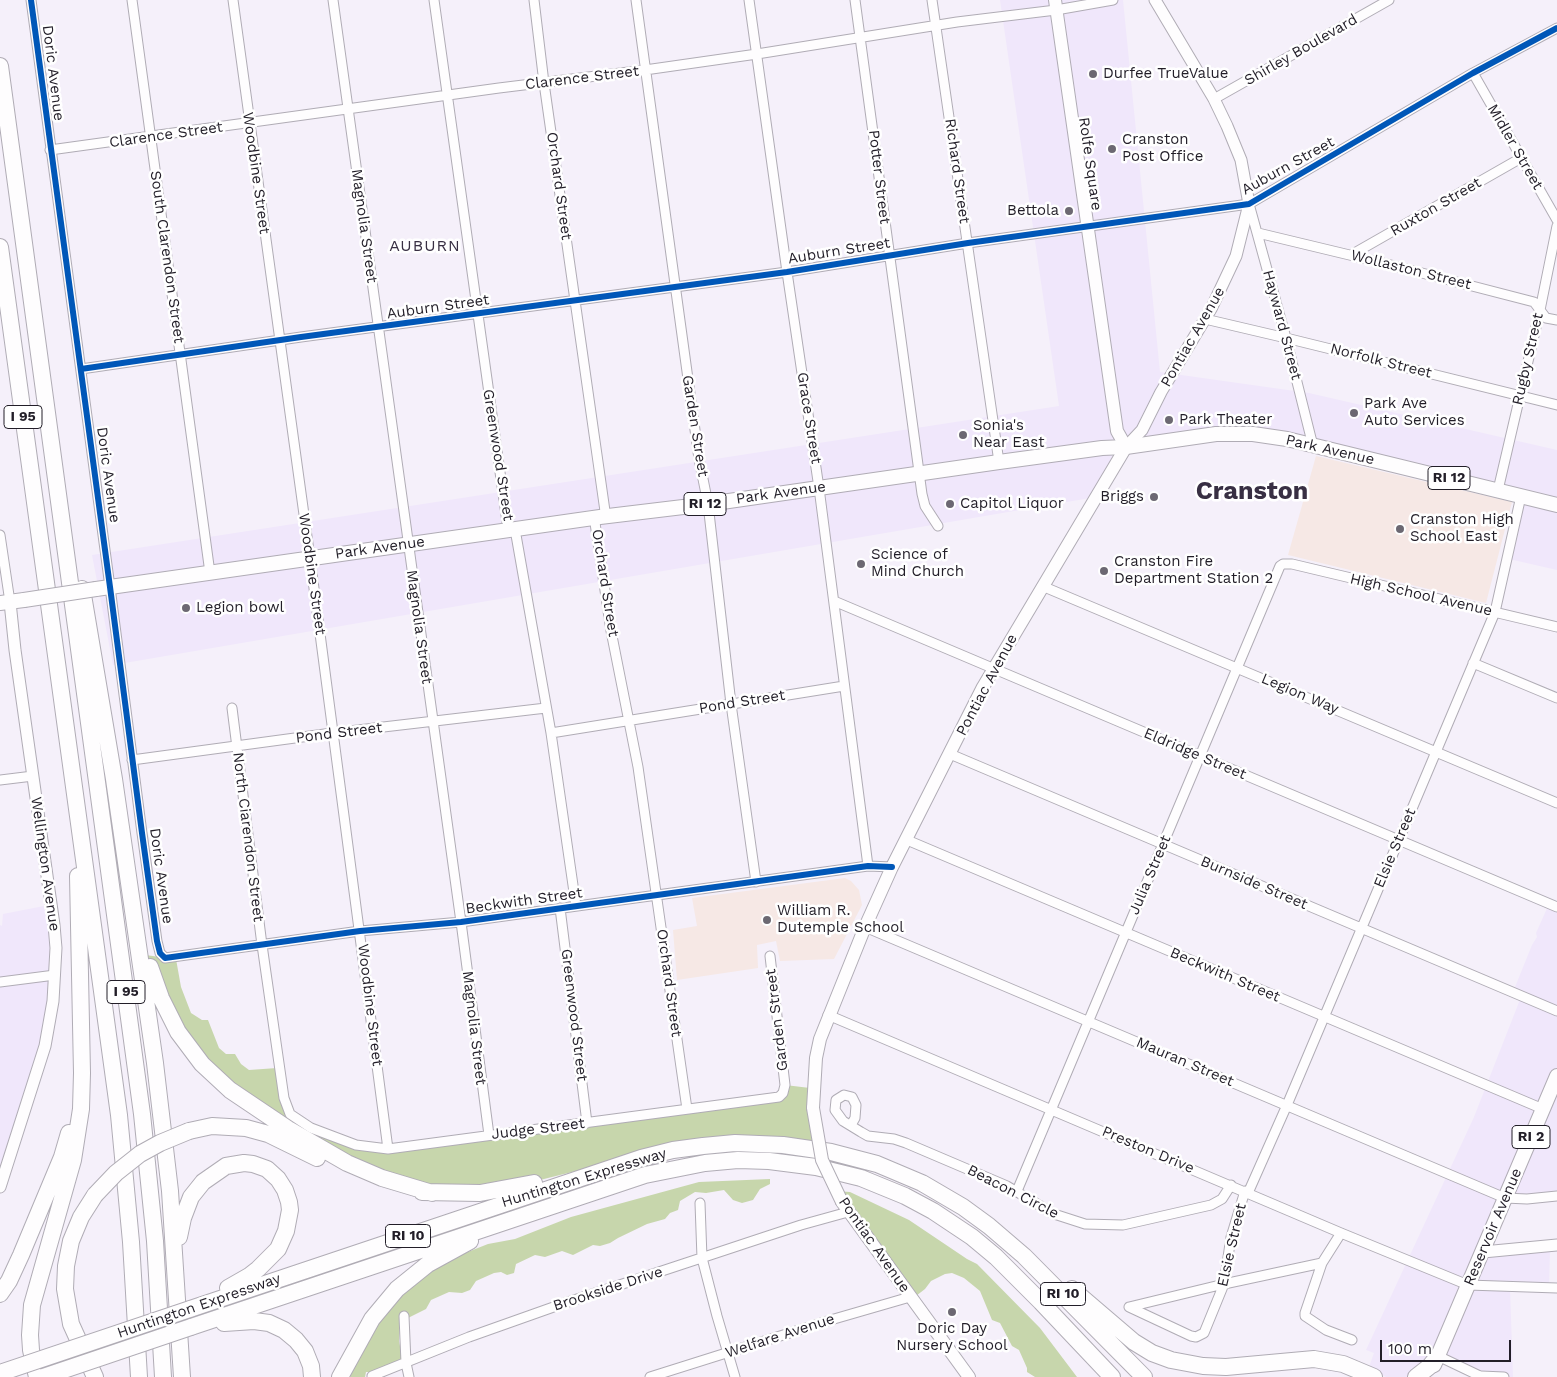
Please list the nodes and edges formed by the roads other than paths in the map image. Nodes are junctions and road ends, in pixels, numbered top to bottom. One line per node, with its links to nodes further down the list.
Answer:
1 (31, 0): 28 (street, Doric Avenue)
2 (132, 0): 27 (street, South Clarendon Street)
3 (233, 0): 26 (street, Woodbine Street)
4 (333, 0): 25 (street, Magnolia Street)
5 (434, 0): 23 (street, Greenwood Street)
6 (534, 0): 22 (street, Orchard Street)
7 (636, 0): 20 (street, Garden Street)
8 (749, 0): 18 (street, Grace Street)
9 (854, 0): 17 (street, Potter Street)
10 (932, 0): 15 (street, Richard Street)
11 (1113, 0): 14 (street, Clarence Street)
12 (1156, 0): 24 (street, Pontiac Avenue)
13 (1389, 0): 24 (street, Shirley Boulevard)
14 (1055, 5): 15 (street, Clarence Street); 33 (main road, Rolfe Square)
15 (936, 25): 17 (street, Clarence Street); 36 (street, Richard Street)
16 (1557, 28): 21 (street, Auburn Street)
17 (860, 37): 18 (street, Clarence Street); 39 (street, Potter Street)
18 (757, 54): 20 (street, Clarence Street); 40 (street, Grace Street)
19 (0, 66): 52 (highway, I 95)
20 (646, 70): 22 (street, Clarence Street); 41 (street, Garden Street)
21 (1473, 73): 29 (street, Midler Street); 30 (street, Auburn Street)
22 (544, 83): 23 (street, Clarence Street); 42 (street, Orchard Street)
23 (447, 96): 25 (street, Clarence Street); 44 (street, Greenwood Street)
24 (1214, 99): 30 (street, Pontiac Avenue)
25 (349, 109): 26 (street, Clarence Street); 47 (street, Magnolia Street)
26 (249, 123): 27 (street, Clarence Street); 49 (street, Woodbine Street)
27 (151, 137): 28 (street, Clarence Street); 50 (street, South Clarendon Street)
28 (50, 150): 51 (street, Doric Avenue)
29 (1521, 158): 31 (street, Midler Street); 38 (street, Ruxton Street)
30 (1249, 204): 33 (street, Auburn Street); 34 (street, Hayward Street); 45 (street, Pontiac Avenue)
31 (1557, 220)
32 (1557, 226): 35 (street, Rugby Street)
33 (1086, 227): 36 (street, Auburn Street); 56 (main road, Rolfe Square)
34 (1258, 233): 38 (street, Wollaston Street); 48 (street, Hayward Street)
35 (1556, 240): 43 (street, Rugby Street)
36 (968, 243): 39 (street, Auburn Street); 57 (street, Richard Street)
37 (0, 248): 99 (highway, I 95)
38 (1351, 255): 43 (street, Wollaston Street)
39 (888, 256): 40 (street, Auburn Street); 58 (street, Potter Street)
40 (787, 272): 41 (street, Auburn Street); 59 (street, Grace Street)
41 (675, 286): 42 (street, Auburn Street); 62 (street, Garden Street)
42 (576, 300): 44 (street, Auburn Street); 64 (street, Orchard Street)
43 (1540, 310): 46 (street, Wollaston Street); 53 (street, Rugby Street)
44 (478, 314): 47 (street, Auburn Street); 66 (street, Greenwood Street)
45 (1205, 320): 48 (street, Norfolk Street); 56 (street, Pontiac Avenue)
46 (1557, 320)
47 (378, 327): 49 (street, Auburn Street); 68 (street, Magnolia Street)
48 (1286, 338): 53 (street, Norfolk Street); 55 (street, Hayward Street)
49 (280, 340): 50 (street, Auburn Street); 69 (street, Woodbine Street)
50 (182, 354): 51 (street, Auburn Street); 71 (street, South Clarendon Street)
51 (81, 370): 73 (street, Doric Avenue)
52 (41, 371): 96 (highway); 175 (highway, I 95)
53 (1520, 396): 54 (street, Norfolk Street); 60 (street, Rugby Street)
54 (1557, 405)
55 (1313, 446): 56 (main road, Park Avenue / RI 12); 60 (main road, Park Avenue / RI 12)
56 (1126, 447): 57 (main road, Park Avenue / RI 12); 72 (main road, Pontiac Avenue)
57 (999, 462): 58 (main road, Park Avenue / RI 12)
58 (920, 473): 59 (main road, Park Avenue / RI 12); 65 (street, Potter Street)
59 (820, 488): 62 (main road, Park Avenue / RI 12); 74 (street, Grace Street)
60 (1498, 490): 61 (main road, Park Avenue / RI 12)
61 (1521, 496): 63 (main road, Park Avenue / RI 12); 76 (street, Elsie Street)
62 (708, 504): 64 (main road, Park Avenue / RI 12); 83 (street, Garden Street)
63 (1557, 505)
64 (600, 516): 66 (main road, Park Avenue / RI 12); 86 (street, Orchard Street)
65 (938, 526)
66 (511, 529): 68 (main road, Park Avenue / RI 12); 85 (street, Greenwood Street)
67 (0, 535): 75 (street, Wellington Avenue)
68 (408, 544): 69 (main road, Park Avenue / RI 12); 87 (street, Magnolia Street)
69 (310, 558): 71 (main road, Park Avenue / RI 12); 88 (street, Woodbine Street)
70 (1286, 563): 76 (street, High School Avenue); 79 (street, Julia Street)
71 (210, 573): 73 (main road, Park Avenue / RI 12)
72 (1042, 586): 79 (street, Legion Way); 80 (main road, Pontiac Avenue)
73 (110, 587): 75 (main road, Park Avenue / RI 12, bridge); 94 (street, Doric Avenue)
74 (834, 601): 80 (street, Eldridge Street); 81 (street, Grace Street)
75 (5, 602): 95 (street, Wellington Avenue)
76 (1495, 612): 77 (street, High School Avenue); 78 (street, Elsie Street)
77 (1557, 627)
78 (1473, 663): 82 (street); 91 (street, Elsie Street)
79 (1237, 667): 91 (street, Legion Way); 93 (street, Julia Street)
80 (994, 669): 92 (main road, Pontiac Avenue); 93 (street, Eldridge Street)
81 (844, 686): 83 (street, Pond Street); 103 (street, Grace Street)
82 (1557, 698)
83 (731, 704): 86 (street, Pond Street); 105 (street, Garden Street)
84 (232, 708): 90 (street, North Ciarendon Street)
85 (546, 708): 87 (street, Pond Street); 89 (street, Greenwood Street)
86 (629, 719): 89 (street, Pond Street); 106 (street, Orchard Street)
87 (432, 722): 88 (street, Pond Street); 110 (street, Magnolia Street)
88 (332, 733): 90 (street, Pond Street); 113 (street, Woodbine Street)
89 (551, 733): 107 (street, Greenwood Street)
90 (237, 746): 94 (street, Pond Street); 115 (street, North Ciarendon Street)
91 (1436, 752): 98 (street, Legion Way); 101 (street, Elsie Street)
92 (950, 754): 100 (main road, Pontiac Avenue); 102 (street, Burnside Street)
93 (1200, 756): 101 (street, Eldridge Street); 102 (street, Julia Street)
94 (132, 760): 116 (street, Doric Avenue)
95 (33, 776): 97 (street); 118 (street, Wellington Avenue)
96 (114, 779): 140 (highway); 152 (highway)
97 (0, 780)
98 (1557, 803)
99 (78, 817): 124 (highway); 174 (highway, I 95)
100 (907, 840): 104 (main road, Pontiac Avenue); 114 (street, Beckwith Street)
101 (1399, 840): 108 (street, Eldridge Street); 112 (street, Elsie Street)
102 (1163, 844): 112 (street, Burnside Street); 114 (street, Julia Street)
103 (868, 866): 104 (street, Beckwith Street); 105 (street, Beckwith Street)
104 (892, 867): 111 (main road, Pontiac Avenue)
105 (756, 882): 106 (street, Beckwith Street)
106 (658, 896): 107 (street, Beckwith Street); 128 (street, Orchard Street)
107 (576, 906): 109 (street, Beckwith Street)
108 (1557, 907)
109 (560, 908): 110 (street, Beckwith Street); 132 (street, Greenwood Street)
110 (461, 922): 113 (street, Beckwith Street); 134 (street, Magnolia Street)
111 (865, 927): 121 (main road, Pontiac Avenue); 123 (street, Mauran Street)
112 (1362, 928): 120 (street, Burnside Street); 122 (street, Elsie Street)
113 (360, 931): 115 (street, Beckwith Street); 135 (street, Woodbine Street)
114 (1126, 933): 122 (street, Beckwith Street); 123 (street, Julia Street)
115 (262, 945): 116 (street, Beckwith Street); 131 (street, North Ciarendon Street)
116 (160, 953)
117 (770, 956): 126 (street, Garden Street)
118 (55, 975): 119 (street); 137 (street, Wellington Avenue)
119 (0, 982)
120 (1557, 1011)
121 (828, 1016): 129 (street, Preston Drive); 146 (main road, Pontiac Avenue, bridge)
122 (1324, 1017): 127 (street, Elsie Street); 130 (street, Beckwith Street)
123 (1088, 1021): 127 (street, Mauran Street); 129 (street, Julia Street)
124 (80, 1050): 156 (highway); 171 (highway)
125 (1557, 1076): 130 (main road, Reservoir Avenue / RI 2)
126 (785, 1085): 128 (street, Judge Street)
127 (1287, 1105): 141 (street, Elsie Street); 144 (street, Mauran Street)
128 (687, 1109): 132 (street, Judge Street)
129 (1051, 1109): 138 (street, Preston Drive); 139 (street, Julia Street)
130 (1543, 1109): 144 (main road, Reservoir Avenue / RI 2)
131 (290, 1114): 135 (street, Judge Street)
132 (587, 1123): 134 (street, Judge Street)
133 (851, 1125): 139 (street, Beacon Circle)
134 (489, 1135): 135 (street, Judge Street)
135 (388, 1149)
136 (626, 1163): 140 (highway); 147 (highway, Huntington Expressway / RI 10); 159 (highway, Huntington Expressway / RI 10)
137 (1, 1182)
138 (1231, 1185): 139 (street, Beacon Circle); 141 (street, Preston Drive)
139 (1016, 1191)
140 (432, 1192): 173 (highway, bridge)
141 (1246, 1192): 148 (street, Preston Drive); 154 (street, Elsie Street)
142 (583, 1194): 161 (highway, Huntington Expressway / RI 10); 162 (highway); 185 (highway, Huntington Expressway / RI 10)
143 (1557, 1196): 144 (street)
144 (1506, 1198): 150 (main road, Reservoir Avenue / RI 2)
145 (700, 1203): 151 (street)
146 (845, 1207): 151 (street, Brookside Drive); 158 (main road, Pontiac Avenue)
147 (976, 1216): 186 (highway, Huntington Expressway / RI 10); 187 (highway)
148 (1341, 1233): 153 (street); 155 (street, Preston Drive)
149 (1557, 1245): 150 (street)
150 (1483, 1252): 155 (main road, Reservoir Avenue / RI 2)
151 (702, 1258): 164 (street); 167 (street, Brookside Drive)
152 (175, 1259): 159 (highway); 161 (highway)
153 (1322, 1263): 154 (street); 163 (street)
154 (1224, 1284): 154 (street, Elsie Street)
155 (1468, 1285): 157 (street); 166 (main road, Reservoir Avenue / RI 2)
156 (4, 1288)
157 (1557, 1288)
158 (910, 1297): 164 (street, Welfare Avenue); 184 (main road, Pontiac Avenue)
159 (190, 1307): 161 (highway, bridge)
160 (404, 1316): 167 (street)
161 (185, 1323): 165 (highway, Huntington Expressway / RI 10, bridge); 172 (highway, Huntington Expressway / RI 10, bridge); 176 (highway); 177 (highway); 178 (highway)
162 (364, 1331): 179 (highway); 180 (highway)
163 (1352, 1340)
164 (728, 1353): 182 (street, Welfare Avenue); 183 (street)
165 (53, 1355): 168 (highway, bridge); 169 (highway, Huntington Expressway / RI 10, bridge)
166 (1438, 1356): 188 (highway); 189 (main road, Reservoir Avenue / RI 2); 190 (street)
167 (406, 1363): 170 (street, Brookside Drive); 181 (street)
168 (0, 1366)
169 (0, 1373)
170 (372, 1376)
171 (37, 1377)
172 (43, 1377)
173 (95, 1377)
174 (139, 1377)
175 (163, 1377)
176 (182, 1377)
177 (190, 1377)
178 (312, 1377)
179 (340, 1377)
180 (347, 1377)
181 (409, 1377)
182 (650, 1377)
183 (736, 1377)
184 (969, 1377)
185 (1112, 1377)
186 (1144, 1377)
187 (1374, 1377)
188 (1416, 1377)
189 (1428, 1377)
190 (1481, 1377): 191 (street)
191 (1504, 1377)

